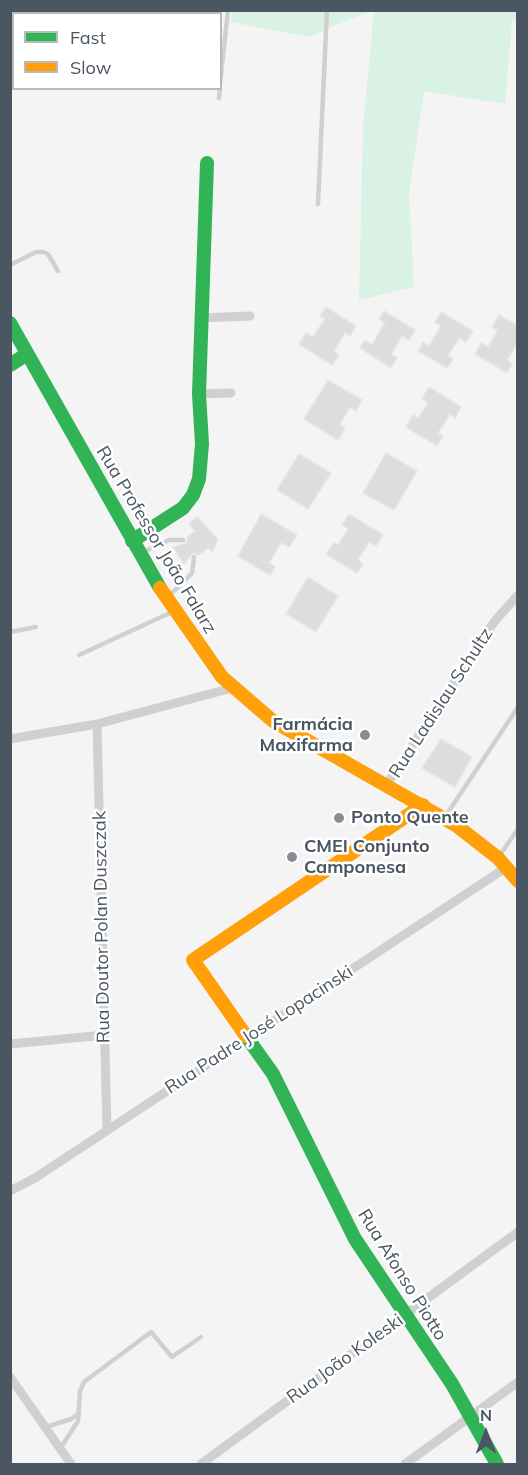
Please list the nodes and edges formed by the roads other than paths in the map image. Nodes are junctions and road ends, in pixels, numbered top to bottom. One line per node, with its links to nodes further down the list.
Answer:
1 (228, 10): 3 (lane)
2 (327, 10): 7 (lane)
3 (222, 67)
4 (220, 90): 5 (lane)
5 (219, 98)
6 (207, 163): 11 (street)
7 (318, 204)
8 (10, 266): 9 (lane)
9 (58, 271)
10 (250, 316): 11 (street)
11 (201, 318): 16 (street)
12 (10, 323): 13 (street, Rua Professor João Falarz)
13 (27, 354): 14 (street); 18 (street, Rua Professor João Falarz)
14 (10, 365)
15 (231, 393): 16 (street)
16 (199, 394): 18 (street)
17 (183, 540): 19 (lane)
18 (132, 541): 19 (street, Rua Professor João Falarz)
19 (139, 554): 22 (street, Rua Professor João Falarz)
20 (194, 557): 22 (lane)
21 (518, 595): 31 (street, Rua Ladislau Schultz)
22 (166, 598): 23 (street, Rua Professor João Falarz)
23 (174, 611): 26 (lane); 27 (street, Rua Professor João Falarz)
24 (36, 627): 25 (lane)
25 (10, 632)
26 (79, 655)
27 (232, 688): 29 (street); 31 (street, Rua Professor João Falarz)
28 (518, 707): 33 (lane)
29 (97, 724): 30 (street); 37 (street, Rua Doutor Polan Duszczak)
30 (10, 739)
31 (387, 784): 32 (street, Rua Professor João Falarz)
32 (423, 805): 33 (street, Rua Professor João Falarz); 38 (street, Rua Afonso Piotto)
33 (444, 818): 35 (street, Rua Professor João Falarz)
34 (518, 829): 35 (lane)
35 (502, 862): 36 (street, Rua Professor João Falarz); 38 (street, Rua Padre José Lopacinski)
36 (518, 881)
37 (105, 1035): 39 (street); 40 (street, Rua Doutor Polan Duszczak)
38 (248, 1038): 40 (street, Rua Padre José Lopacinski); 43 (street, Rua Afonso Piotto)
39 (10, 1044)
40 (107, 1131): 41 (street, Rua Padre José Lopacinski)
41 (10, 1191)
42 (518, 1232): 43 (street, Rua João Koleski)
43 (405, 1315): 48 (street, Rua Afonso Piotto); 52 (street, Rua João Koleski)
44 (201, 1337): 47 (lane)
45 (10, 1377): 49 (street)
46 (518, 1382): 48 (street)
47 (80, 1411): 49 (lane); 50 (lane)
48 (471, 1415): 53 (street); 54 (street, Rua Afonso Piotto)
49 (45, 1427): 50 (street)
50 (60, 1449): 51 (street)
51 (71, 1464)
52 (201, 1464)
53 (405, 1464)
54 (497, 1464)

